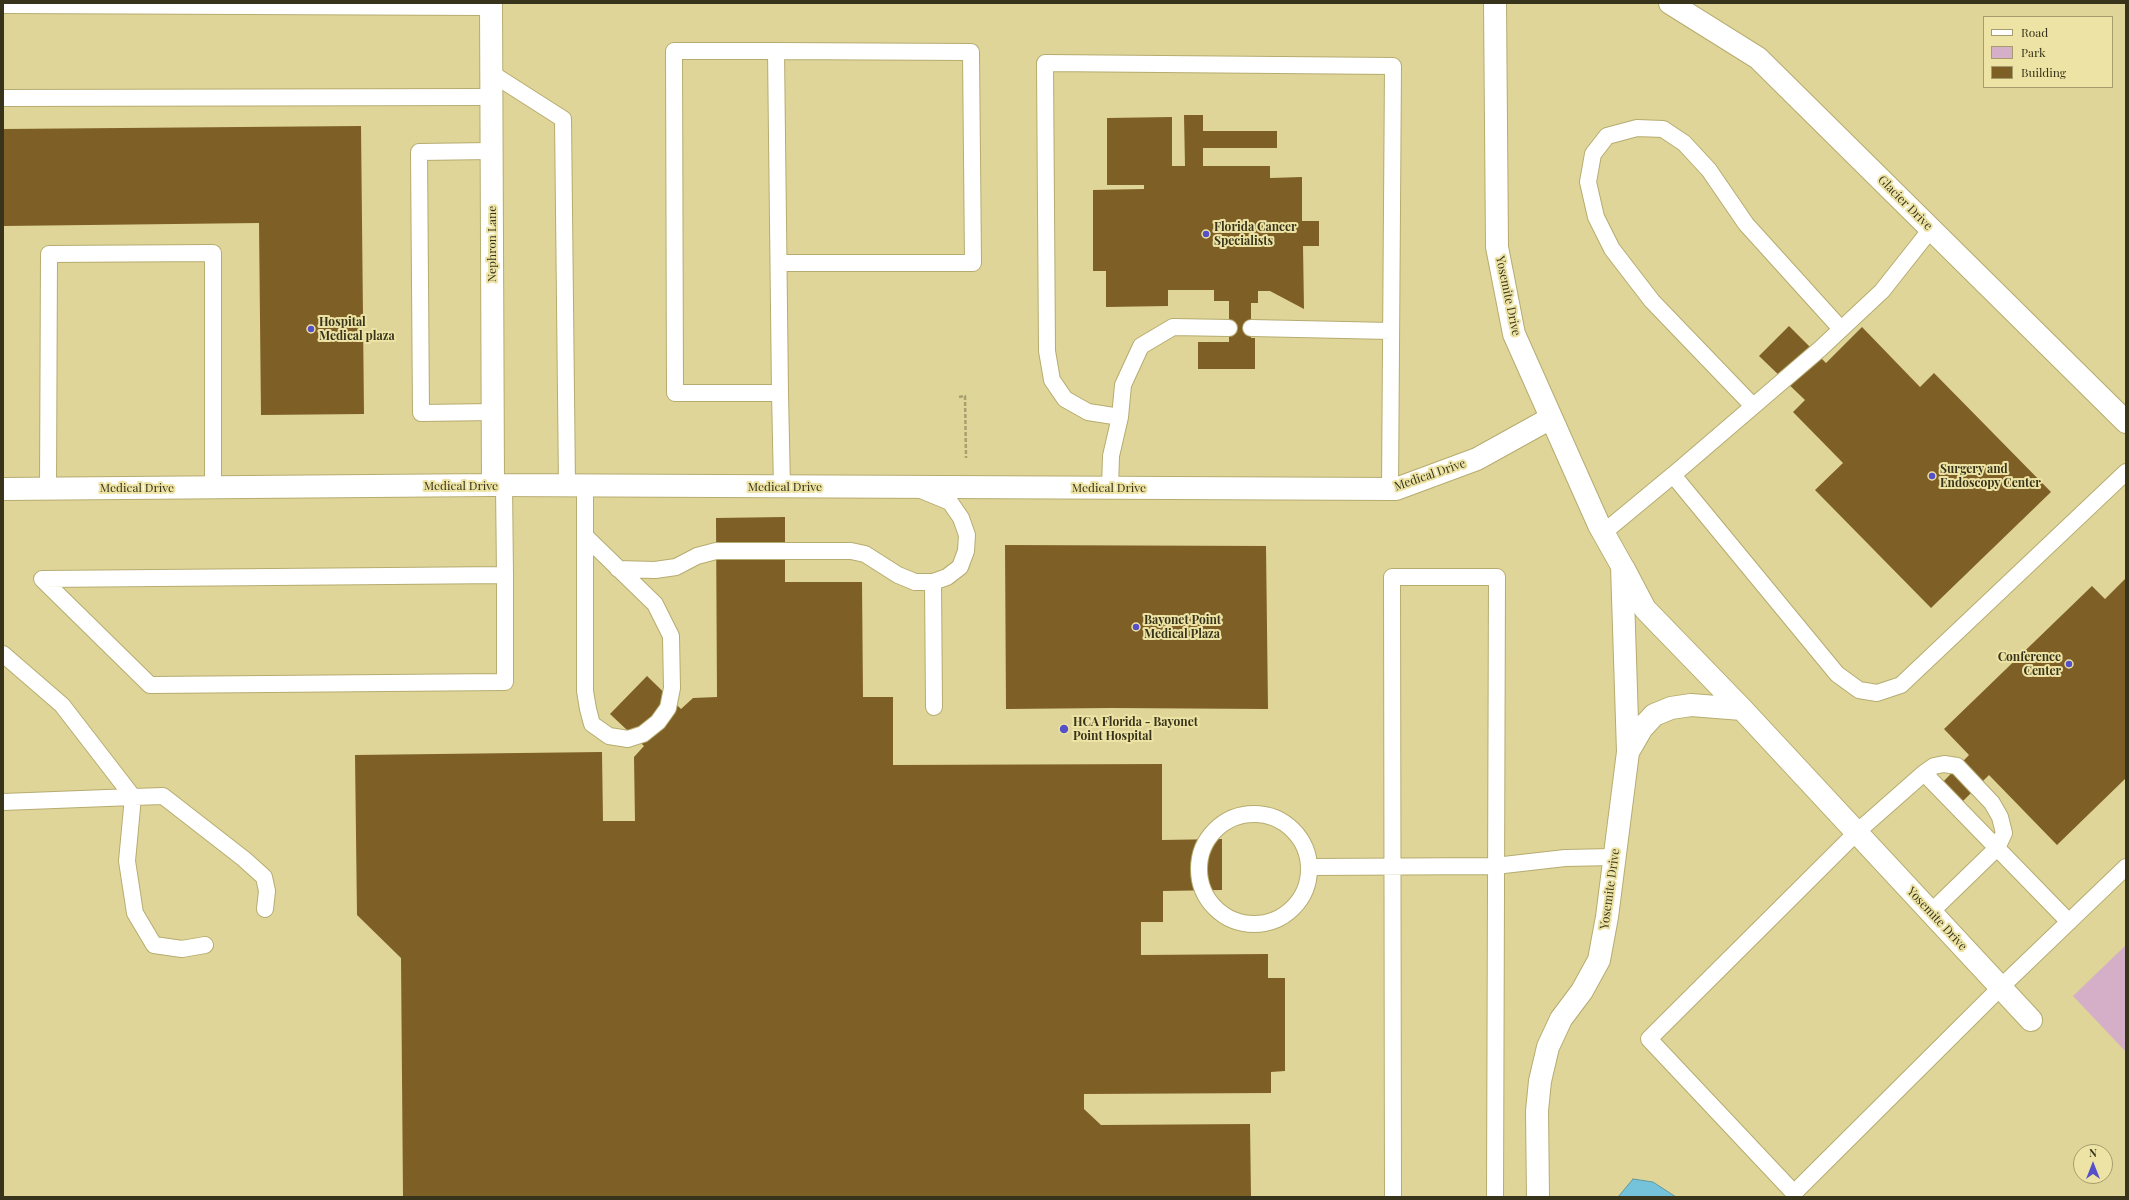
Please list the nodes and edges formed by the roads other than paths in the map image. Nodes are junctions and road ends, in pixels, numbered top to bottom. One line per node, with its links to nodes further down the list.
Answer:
1 (1495, 3): 20 (street, Yosemite Drive)
2 (1670, 3): 10 (street, Glacier Drive)
3 (3, 5): 4 (lane)
4 (491, 5): 6 (street, Nephron Lane)
5 (776, 51): 11 (lane); 11 (lane); 16 (lane)
6 (491, 72): 7 (street, Nephron Lane); 25 (lane)
7 (491, 97): 8 (lane); 9 (street, Nephron Lane)
8 (3, 98)
9 (491, 151): 18 (street, Nephron Lane); 18 (lane)
10 (1931, 229): 14 (lane); 21 (street, Glacier Drive)
11 (779, 262): 16 (lane)
12 (1229, 328): 19 (lane)
13 (1251, 328): 15 (lane)
14 (1841, 329): 17 (lane); 17 (lane)
15 (1391, 331): 19 (lane); 32 (lane)
16 (780, 393): 26 (lane)
17 (1753, 406): 23 (lane)
18 (493, 412): 24 (street, Nephron Lane)
19 (1120, 417): 29 (lane)
20 (1550, 418): 32 (street, Medical Drive); 33 (street, Yosemite Drive)
21 (2126, 422)
22 (2126, 472): 23 (lane)
23 (1674, 475): 33 (lane)
24 (499, 485): 25 (street, Medical Drive); 28 (street, Medical Drive); 37 (lane)
25 (576, 486): 26 (street, Medical Drive); 34 (lane)
26 (782, 487): 27 (street, Medical Drive)
27 (910, 487): 29 (street, Medical Drive); 38 (lane)
28 (213, 488): 31 (street, Medical Drive); 31 (lane)
29 (1110, 488): 32 (street, Medical Drive)
30 (3, 489): 31 (street, Medical Drive)
31 (48, 489)
32 (1390, 489)
33 (1604, 533): 35 (street, Yosemite Drive)
34 (585, 536): 36 (lane); 36 (lane)
35 (1622, 566): 41 (street, Yosemite Drive); 42 (street, Yosemite Drive)
36 (618, 569): 38 (lane)
37 (505, 575): 37 (lane)
38 (933, 582): 40 (lane)
39 (3, 654): 44 (lane)
40 (934, 706)
41 (1742, 710): 42 (street); 46 (street, Yosemite Drive)
42 (1628, 752): 48 (street, Yosemite Drive)
43 (1924, 773): 46 (lane); 47 (lane); 47 (lane)
44 (133, 797): 45 (lane); 53 (lane); 56 (lane)
45 (3, 802)
46 (1857, 832): 54 (street, Yosemite Drive); 57 (lane)
47 (1997, 848): 54 (lane); 55 (lane)
48 (1614, 857): 49 (lane); 61 (street, Yosemite Drive)
49 (1495, 866): 51 (lane); 51 (lane); 60 (lane)
50 (1310, 867): 50 (lane); 51 (lane)
51 (1392, 867): 59 (lane)
52 (2126, 867): 55 (lane)
53 (266, 909)
54 (1931, 912): 57 (street, Yosemite Drive)
55 (2069, 922): 57 (lane)
56 (205, 945)
57 (2001, 988): 58 (street, Yosemite Drive)
58 (2032, 1020)
59 (1393, 1197)
60 (1495, 1197)
61 (1538, 1197)

